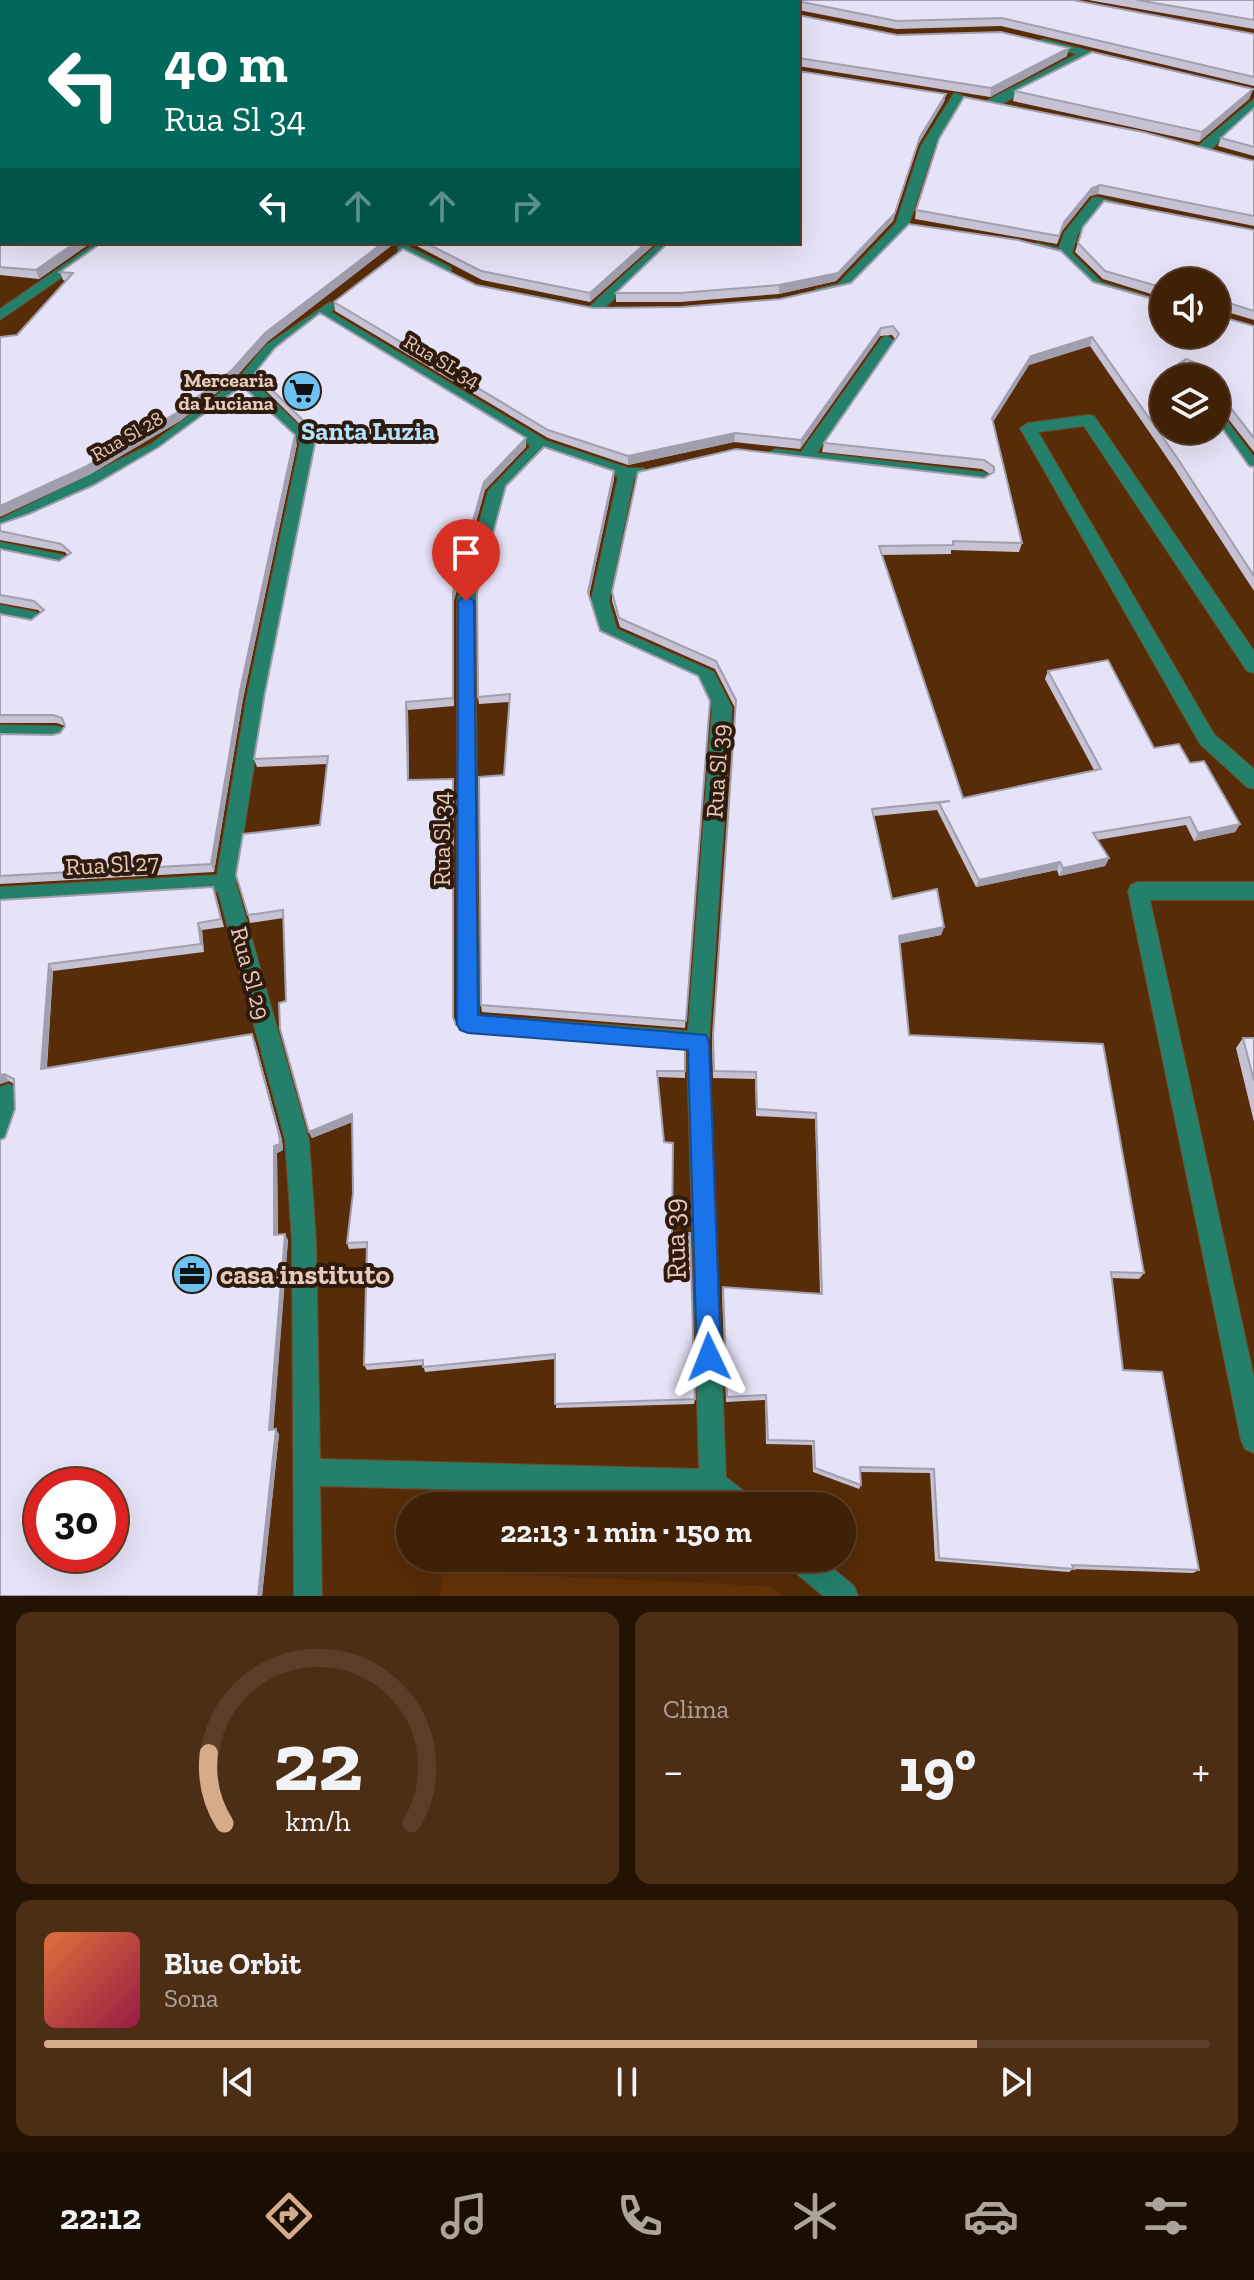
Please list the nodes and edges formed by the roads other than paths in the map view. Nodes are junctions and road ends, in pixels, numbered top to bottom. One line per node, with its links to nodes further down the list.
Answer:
1 (1029, 40): 2 (street)
2 (1088, 53): 3 (street); 6 (street)
3 (1133, 64)
4 (1239, 89): 5 (street)
5 (1254, 93)
6 (969, 98): 8 (street); 17 (street)
7 (1254, 103): 9 (street)
8 (1023, 109)
9 (1188, 146)
10 (1139, 209): 15 (street)
11 (1017, 242): 15 (street)
12 (103, 244): 22 (street)
13 (666, 244): 20 (street)
14 (402, 249): 16 (street)
15 (1065, 254): 19 (street)
16 (464, 281)
17 (804, 295)
18 (342, 297): 21 (street, Rua Sl 28)
19 (1150, 302)
20 (623, 310)
21 (321, 312): 24 (street, Rua Sl 28); 26 (street, Rua SL 34)
22 (0, 316)
23 (887, 341): 28 (street)
24 (244, 382): 33 (street, Rua Sl 28); 42 (street, Rua Sl 29)
25 (1230, 437): 30 (street)
26 (541, 445): 31 (street, Rua SL 34); 45 (street, Rua Sl 34)
27 (763, 453): 28 (street)
28 (806, 457): 32 (street)
29 (658, 467): 31 (street)
30 (1254, 469)
31 (627, 474): 45 (street, Rua Sl 39)
32 (982, 478)
33 (0, 525)
34 (0, 548): 35 (street)
35 (63, 561)
36 (0, 612): 37 (street)
37 (36, 619)
38 (1254, 666): 41 (street)
39 (0, 732): 40 (street)
40 (56, 733)
41 (1254, 781)
42 (226, 883): 44 (street, Rua Sl 27); 49 (street, Rua Sl 29)
43 (1254, 891): 48 (street)
44 (0, 896)
45 (698, 1042): 50 (street, Rua 39)
46 (8, 1095): 47 (street)
47 (0, 1135)
48 (1254, 1440)
49 (307, 1472): 50 (street); 53 (street, Rua Sl 29)
50 (713, 1483): 51 (street)
51 (724, 1492)
52 (816, 1572): 54 (street)
53 (308, 1596)
54 (844, 1596)

